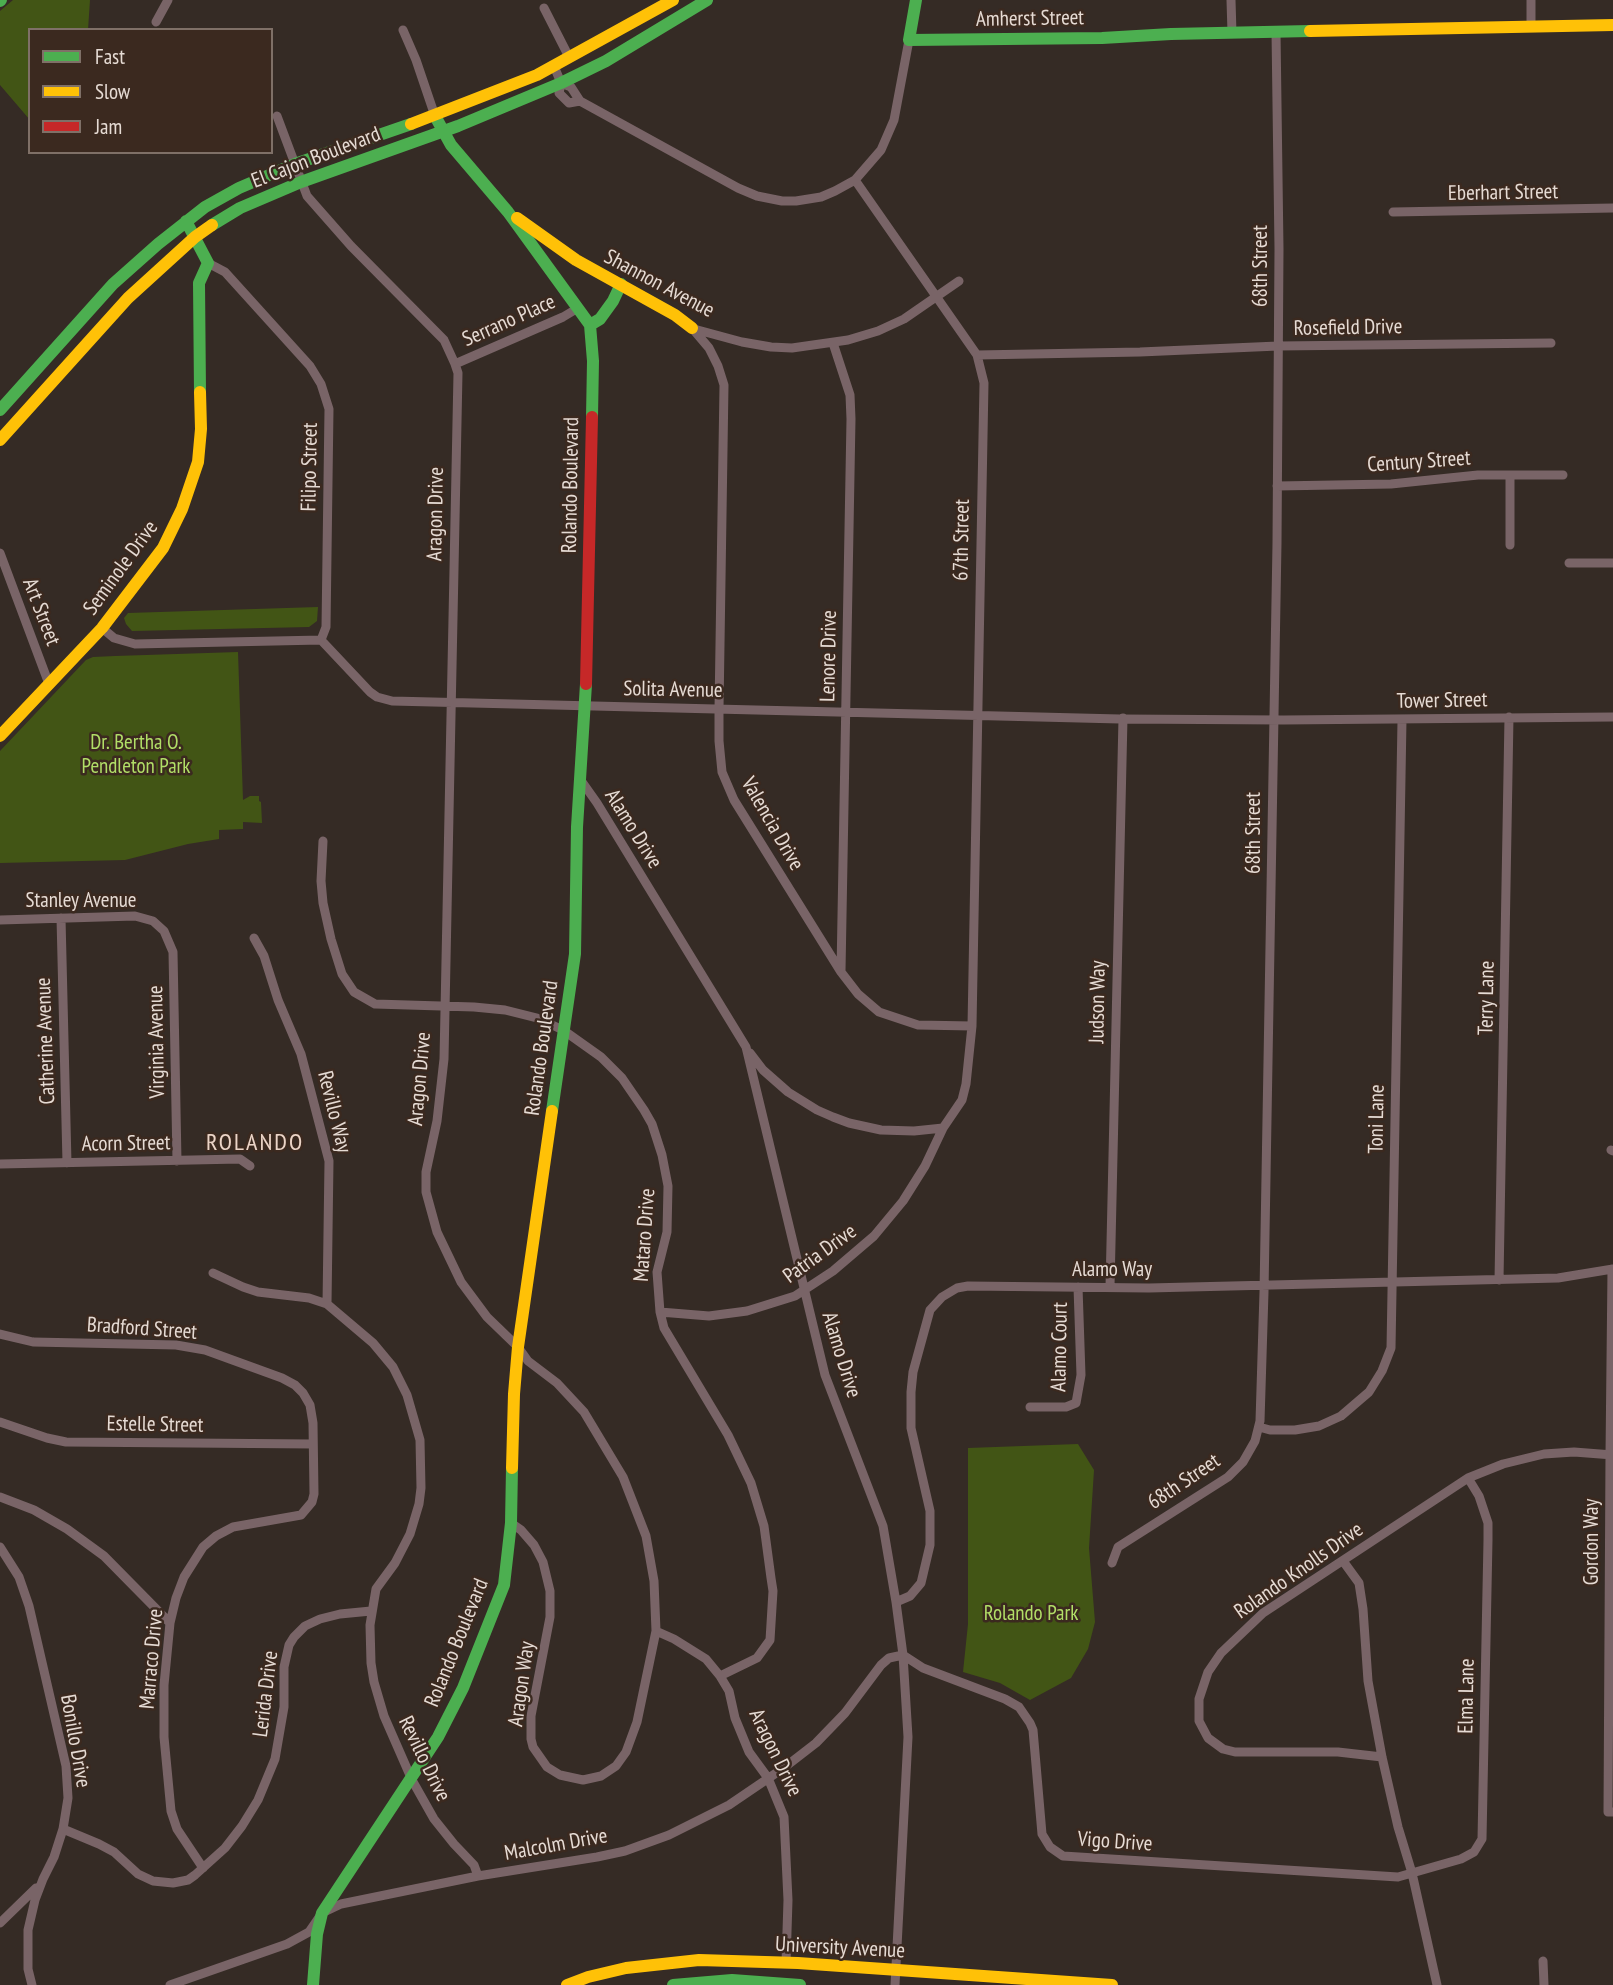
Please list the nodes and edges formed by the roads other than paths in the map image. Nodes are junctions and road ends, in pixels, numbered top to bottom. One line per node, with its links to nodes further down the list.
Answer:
1 (168, 0): 8 (street)
2 (673, 0): 15 (street, El Cajon Boulevard)
3 (707, 0): 17 (street, El Cajon Boulevard)
4 (916, 0): 14 (street)
5 (1231, 0): 13 (street)
6 (1531, 0): 10 (street)
7 (544, 8): 15 (street)
8 (156, 22)
9 (1613, 25): 10 (street, Amherst Street)
10 (1531, 27): 12 (street, Amherst Street)
11 (403, 30): 19 (street)
12 (1276, 32): 13 (street, Amherst Street); 38 (street, 68th Street)
13 (1232, 33): 14 (street, Amherst Street)
14 (909, 40): 22 (street)
15 (569, 57): 16 (street, El Cajon Boulevard)
16 (554, 66): 17 (street); 19 (street, El Cajon Boulevard)
17 (561, 83): 20 (street, El Cajon Boulevard); 22 (street)
18 (277, 116): 21 (street, Aragon Drive)
19 (435, 116): 20 (street); 21 (street, El Cajon Boulevard)
20 (443, 132): 23 (street, El Cajon Boulevard); 25 (street)
21 (295, 164): 23 (street, Aragon Drive); 27 (street, El Cajon Boulevard)
22 (855, 180): 32 (street, 67th Street)
23 (301, 182): 28 (street, El Cajon Boulevard); 40 (street, Aragon Drive)
24 (1613, 208): 26 (street, Eberhart Street)
25 (508, 212): 31 (street, Shannon Avenue); 33 (street)
26 (1393, 212)
27 (186, 221): 28 (street, Filipo Street); 41 (street, El Cajon Boulevard)
28 (195, 237): 29 (street, Filipo Street); 42 (street, El Cajon Boulevard)
29 (208, 264): 50 (street, Seminole Drive); 51 (street, Filipo Street)
30 (959, 281): 32 (street, Shannon Avenue)
31 (621, 285): 34 (street); 35 (street, Shannon Avenue)
32 (937, 297): 36 (street, Shannon Avenue); 39 (street, 67th Street)
33 (578, 308): 34 (street); 40 (street, Serrano Place)
34 (590, 325): 54 (street, Rolando Boulevard)
35 (692, 328): 36 (street, Shannon Avenue); 55 (street, Valencia Drive)
36 (833, 343): 56 (street, Lenore Drive)
37 (1551, 343): 38 (street, Rosefield Drive)
38 (1278, 346): 39 (street, Rosefield Drive); 45 (street, 68th Street)
39 (977, 355): 57 (street, 67th Street)
40 (455, 364): 53 (street, Aragon Drive)
41 (0, 410)
42 (0, 440)
43 (1510, 475): 44 (street, Century Street); 45 (street, Century Street); 46 (street)
44 (1563, 475)
45 (1277, 486): 61 (street, 68th Street)
46 (1510, 545)
47 (0, 553): 52 (street, Art Street)
48 (1569, 563): 49 (street)
49 (1613, 563)
50 (102, 628): 51 (street); 52 (street, Seminole Drive)
51 (321, 640): 53 (street, Solita Avenue)
52 (49, 684): 63 (street, Seminole Drive)
53 (452, 703): 54 (street, Solita Avenue); 71 (street, Aragon Drive)
54 (586, 706): 55 (street, Solita Avenue); 64 (street, Rolando Boulevard)
55 (719, 709): 56 (street, Solita Avenue); 70 (street, Valencia Drive)
56 (845, 711): 57 (street, Solita Avenue); 70 (street, Lenore Drive)
57 (978, 714): 59 (street, Solita Avenue); 72 (street, 67th Street)
58 (1509, 717): 60 (street, Tower Street); 62 (street, Tower Street); 82 (street, Terry Lane)
59 (1123, 718): 61 (street, Solita Avenue); 86 (street, Judson Way)
60 (1613, 718)
61 (1272, 720): 62 (street, Tower Street); 84 (street, 68th Street)
62 (1402, 720): 83 (street, Toni Lane)
63 (0, 736)
64 (580, 779): 73 (street, Rolando Boulevard); 74 (street, Alamo Drive)
65 (323, 841): 71 (street, Mataro Drive)
66 (61, 918): 67 (street, Stanley Avenue); 68 (street, Stanley Avenue); 77 (street, Catherine Avenue)
67 (0, 920)
68 (160, 925): 76 (street, Virginia Avenue)
69 (254, 937): 88 (street, Revillo Way)
70 (841, 972): 72 (street, Valencia Drive)
71 (444, 1006): 73 (street, Mataro Drive); 91 (street, Aragon Drive)
72 (972, 1026): 75 (street, 67th Street)
73 (564, 1030): 89 (street, Mataro Drive); 91 (street, Rolando Boulevard)
74 (746, 1047): 75 (street); 87 (street, Alamo Drive)
75 (943, 1128): 87 (street, Patria Drive)
76 (177, 1161): 77 (street, Acorn Street); 79 (street, Acorn Street)
77 (67, 1163): 78 (street, Acorn Street)
78 (0, 1164)
79 (250, 1166)
80 (1613, 1269): 82 (street, Alamo Way); 96 (street, Gordon Way)
81 (213, 1273): 88 (street, Revillo Drive)
82 (1499, 1280): 83 (street, Alamo Way)
83 (1392, 1282): 84 (street, Alamo Way); 94 (street, Toni Lane)
84 (1264, 1284): 86 (street, Alamo Way); 94 (street, 68th Street)
85 (1078, 1287): 86 (street, Alamo Way); 92 (street, Alamo Court); 103 (street, Alamo Way)
86 (1110, 1287)
87 (804, 1291): 89 (street, Patria Drive); 103 (street, Alamo Drive)
88 (327, 1304): 104 (street, Revillo Drive)
89 (660, 1312): 108 (street, Mataro Drive)
90 (0, 1334): 95 (street, Bradford Street)
91 (518, 1347): 99 (street, Rolando Boulevard); 106 (street, Aragon Drive)
92 (1030, 1407)
93 (0, 1422): 95 (street, Estelle Street)
94 (1259, 1427): 102 (street, 68th Street)
95 (313, 1444): 105 (street, Marraco Drive)
96 (1611, 1455): 97 (street, Rolando Knolls Drive); 109 (street, Gordon Way)
97 (1468, 1478): 101 (street, Rolando Knolls Drive); 116 (street, Elma Lane)
98 (0, 1497): 105 (street)
99 (511, 1523): 106 (street, Aragon Way); 112 (street, Rolando Boulevard)
100 (0, 1547): 114 (street, Bonillo Drive)
101 (1343, 1561): 110 (street); 110 (street, Rolando Knolls Drive)
102 (1112, 1563)
103 (896, 1602): 107 (street, Alamo Drive)
104 (371, 1611): 112 (street, Revillo Drive); 115 (street, Lerida Drive)
105 (170, 1623): 115 (street, Marraco Drive)
106 (656, 1632): 108 (street, Aragon Drive)
107 (903, 1655): 111 (street, Malcolm Drive); 116 (street, Vigo Drive); 123 (street, Alamo Drive)
108 (720, 1676): 111 (street, Aragon Drive)
109 (1611, 1696): 113 (street, Gordon Way)
110 (1382, 1757): 116 (street)
111 (768, 1778): 117 (street, Malcolm Drive); 122 (street, Aragon Drive)
112 (412, 1780): 117 (street, Revillo Drive); 119 (street, Rolando Boulevard)
113 (1613, 1812)
114 (63, 1829): 115 (street, Lerida Drive); 118 (street, Bonillo Drive)
115 (203, 1868)
116 (1412, 1872): 133 (street)
117 (478, 1876): 119 (street, Malcolm Drive)
118 (43, 1879): 120 (street); 124 (street, Bonillo Drive)
119 (322, 1913): 125 (street, Malcolm Drive); 126 (street, Rolando Boulevard)
120 (0, 1923)
121 (1543, 1961): 134 (street)
122 (786, 1963): 123 (street, University Avenue); 127 (street, University Avenue); 129 (street, Aragon Drive)
123 (896, 1970): 131 (street, Alamo Drive); 132 (street, University Avenue)
124 (32, 1985)
125 (170, 1985)
126 (313, 1985)
127 (567, 1985)
128 (673, 1985): 129 (street, University Avenue)
129 (785, 1985): 130 (street, University Avenue)
130 (800, 1985)
131 (895, 1985)
132 (1112, 1985)
133 (1437, 1985)
134 (1544, 1985)

